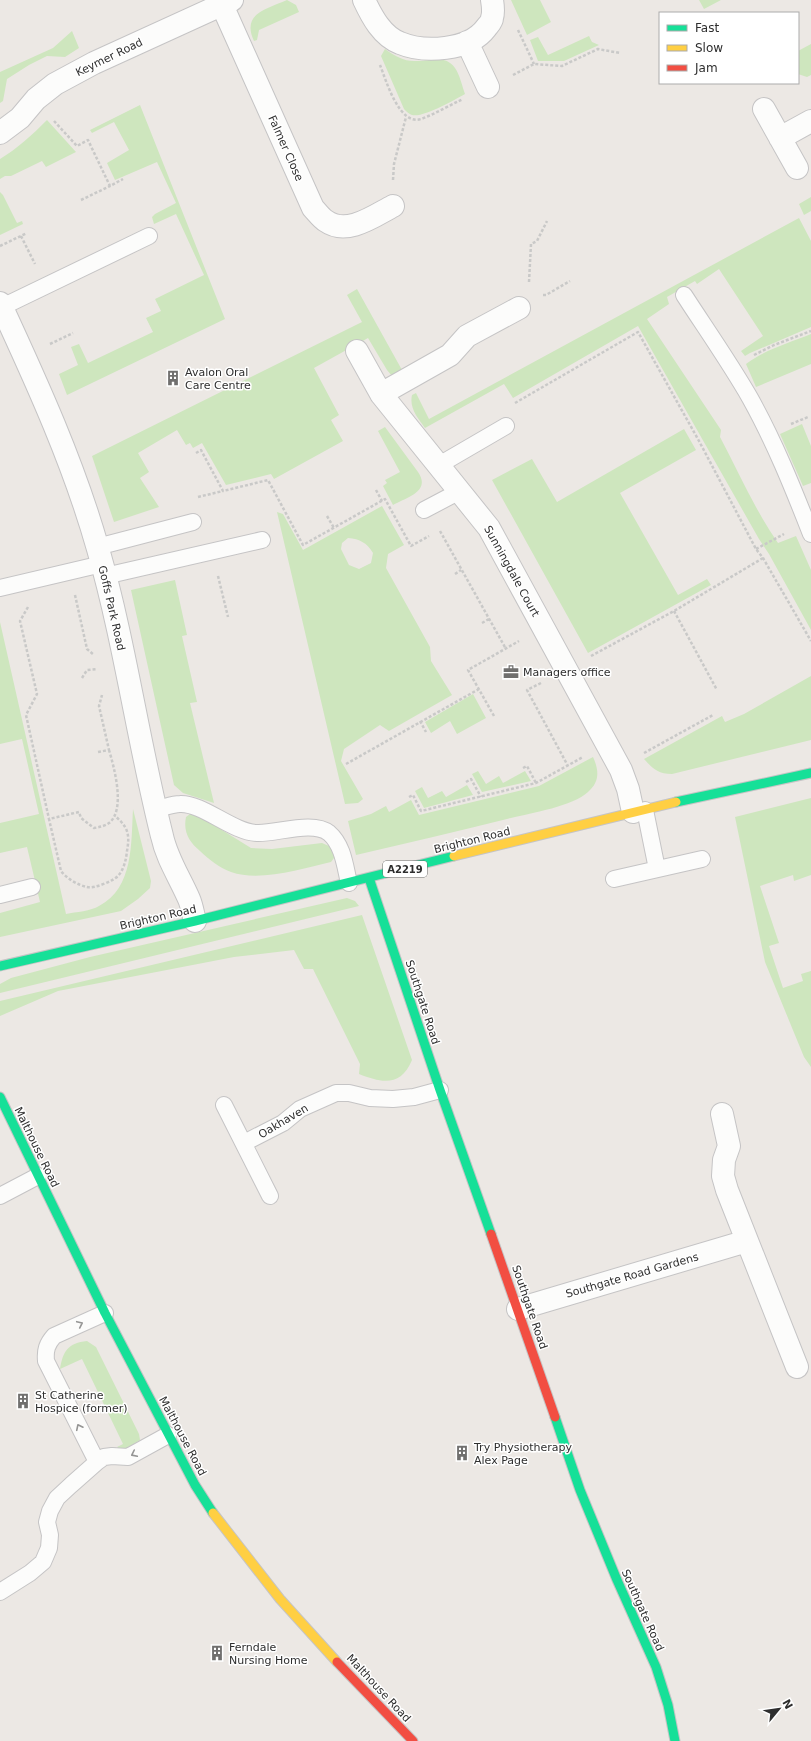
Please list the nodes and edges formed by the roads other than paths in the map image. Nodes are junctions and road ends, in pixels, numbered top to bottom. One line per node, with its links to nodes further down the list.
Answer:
1 (364, 0): 4 (street)
2 (492, 0): 4 (street)
3 (227, 2): 8 (street, Keymer Road); 11 (street, Falmer Close)
4 (467, 42): 5 (street)
5 (488, 87)
6 (764, 109): 9 (street)
7 (811, 121): 9 (street)
8 (0, 133)
9 (780, 138): 10 (street)
10 (796, 168)
11 (393, 206)
12 (149, 236): 14 (lane)
13 (684, 295): 23 (lane)
14 (1, 305): 25 (street, Goffs Park Road)
15 (519, 308): 17 (street)
16 (356, 350): 17 (street, Sunningdale Court)
17 (381, 394): 19 (street, Sunningdale Court)
18 (506, 426): 19 (lane)
19 (439, 465): 20 (street, Sunningdale Court)
20 (460, 491): 21 (lane); 29 (street, Sunningdale Court)
21 (424, 510)
22 (193, 522): 25 (lane)
23 (809, 529)
24 (262, 540): 25 (lane)
25 (102, 562): 26 (lane); 28 (street, Goffs Park Road)
26 (0, 588)
27 (811, 773): 29 (street, Brighton Road / A2219)
28 (156, 809): 34 (lane); 37 (street, Goffs Park Road)
29 (639, 811): 31 (lane); 32 (street, Brighton Road / A2219)
30 (702, 859): 31 (lane)
31 (657, 869): 33 (lane)
32 (369, 878): 34 (street, Brighton Road / A2219); 39 (street, Southgate Road)
33 (614, 879)
34 (349, 883): 37 (street, Brighton Road / A2219)
35 (32, 887): 36 (lane)
36 (0, 895)
37 (195, 921): 38 (street, Brighton Road / A2219)
38 (0, 966)
39 (440, 1090): 43 (lane, Oakhaven); 48 (street, Southgate Road)
40 (0, 1097): 44 (street, Malthouse Road)
41 (224, 1105): 43 (lane)
42 (722, 1114): 47 (street)
43 (244, 1143): 46 (lane)
44 (38, 1176): 45 (lane); 49 (street, Malthouse Road)
45 (0, 1196)
46 (270, 1196)
47 (747, 1241): 48 (street, Southgate Road Gardens); 50 (street)
48 (518, 1309): 55 (street, Southgate Road)
49 (105, 1313): 51 (street, Malthouse Road); 52 (lane, one-way to 49)
50 (797, 1367)
51 (168, 1434): 52 (lane, one-way to 52); 54 (street, Malthouse Road)
52 (97, 1462): 53 (lane)
53 (0, 1592)
54 (412, 1741)
55 (675, 1741)

